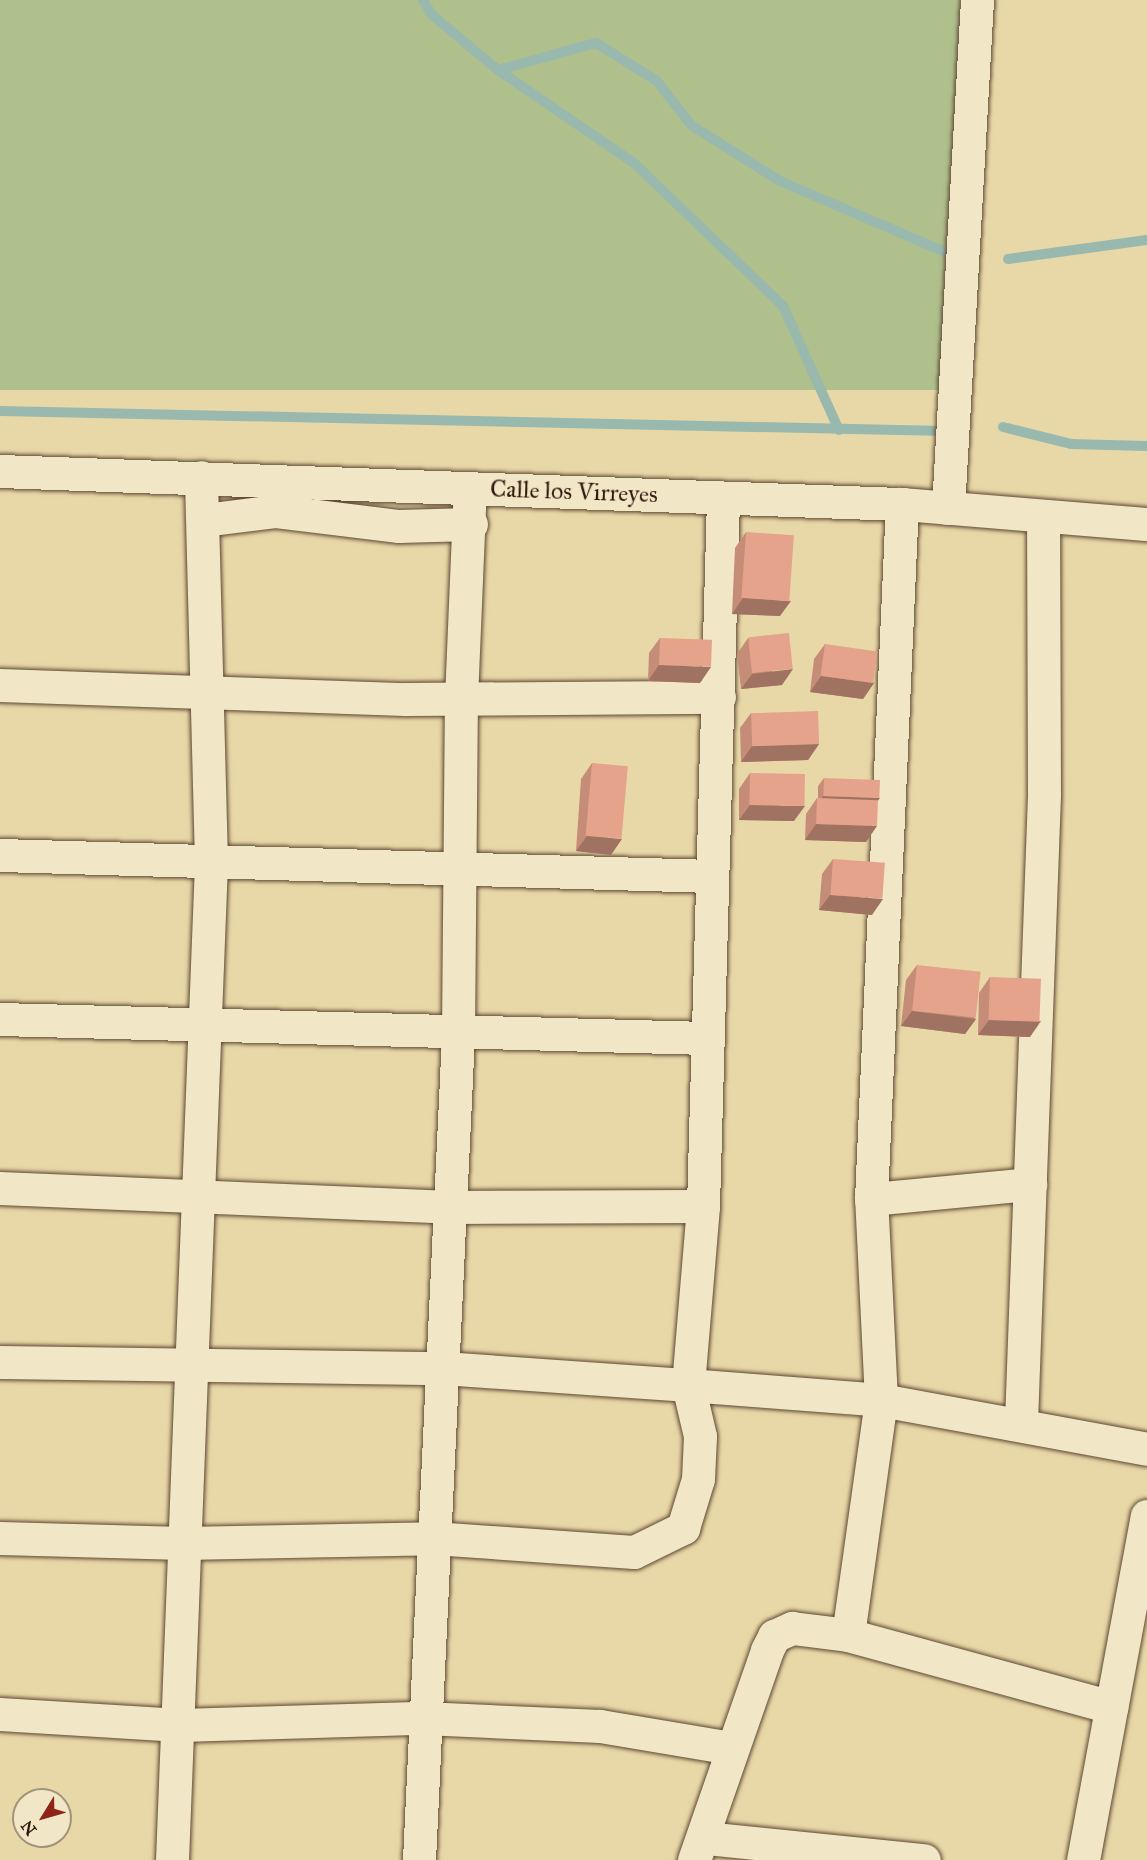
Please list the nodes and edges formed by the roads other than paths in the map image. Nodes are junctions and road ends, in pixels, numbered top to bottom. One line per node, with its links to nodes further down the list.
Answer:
1 (977, 0): 8 (street)
2 (0, 471): 3 (street, Calle los Virreyes)
3 (201, 477): 4 (street, Calle los Virreyes); 11 (street)
4 (357, 486): 5 (street, Calle los Virreyes); 10 (street)
5 (470, 488): 6 (street, Calle los Virreyes); 12 (street)
6 (723, 498): 7 (street, Calle los Virreyes); 16 (street)
7 (902, 504): 8 (street, Calle los Virreyes); 29 (street)
8 (948, 508): 9 (street, Calle los Virreyes)
9 (1043, 518): 13 (street, Calle los Virreyes); 26 (street)
10 (350, 519): 11 (street); 12 (street)
11 (204, 520): 15 (street)
12 (471, 524): 17 (street)
13 (1147, 524)
14 (0, 686): 15 (street)
15 (209, 695): 17 (street); 19 (street)
16 (719, 698): 17 (street); 21 (street)
17 (460, 699): 20 (street)
18 (0, 855): 19 (street)
19 (212, 862): 20 (street); 23 (street)
20 (458, 870): 21 (street); 24 (street)
21 (710, 876): 25 (street)
22 (0, 1020): 23 (street)
23 (206, 1028): 24 (street); 28 (street)
24 (458, 1035): 25 (street); 31 (street)
25 (708, 1038): 30 (street)
26 (1030, 1184): 29 (street); 37 (street)
27 (0, 1188): 28 (street)
28 (201, 1197): 31 (street); 33 (street)
29 (871, 1199): 36 (street)
30 (703, 1206): 31 (street); 35 (street)
31 (451, 1207): 34 (street)
32 (0, 1362): 33 (street)
33 (191, 1368): 34 (street); 42 (street)
34 (443, 1368): 35 (street); 41 (street)
35 (688, 1385): 36 (street); 41 (street)
36 (881, 1400): 37 (street); 44 (street)
37 (1021, 1422): 38 (street)
38 (1147, 1449)
39 (1147, 1516): 43 (street)
40 (0, 1538): 42 (street)
41 (433, 1538): 42 (street); 47 (street)
42 (183, 1543): 48 (street)
43 (1143, 1559): 45 (street)
44 (848, 1635): 45 (street); 49 (street)
45 (1111, 1707): 54 (street)
46 (0, 1714): 48 (street)
47 (423, 1718): 48 (street); 49 (street); 52 (street)
48 (180, 1725): 51 (street)
49 (731, 1748): 50 (street)
50 (700, 1849): 53 (street)
51 (172, 1860)
52 (419, 1860)
53 (924, 1860)
54 (1083, 1860)

